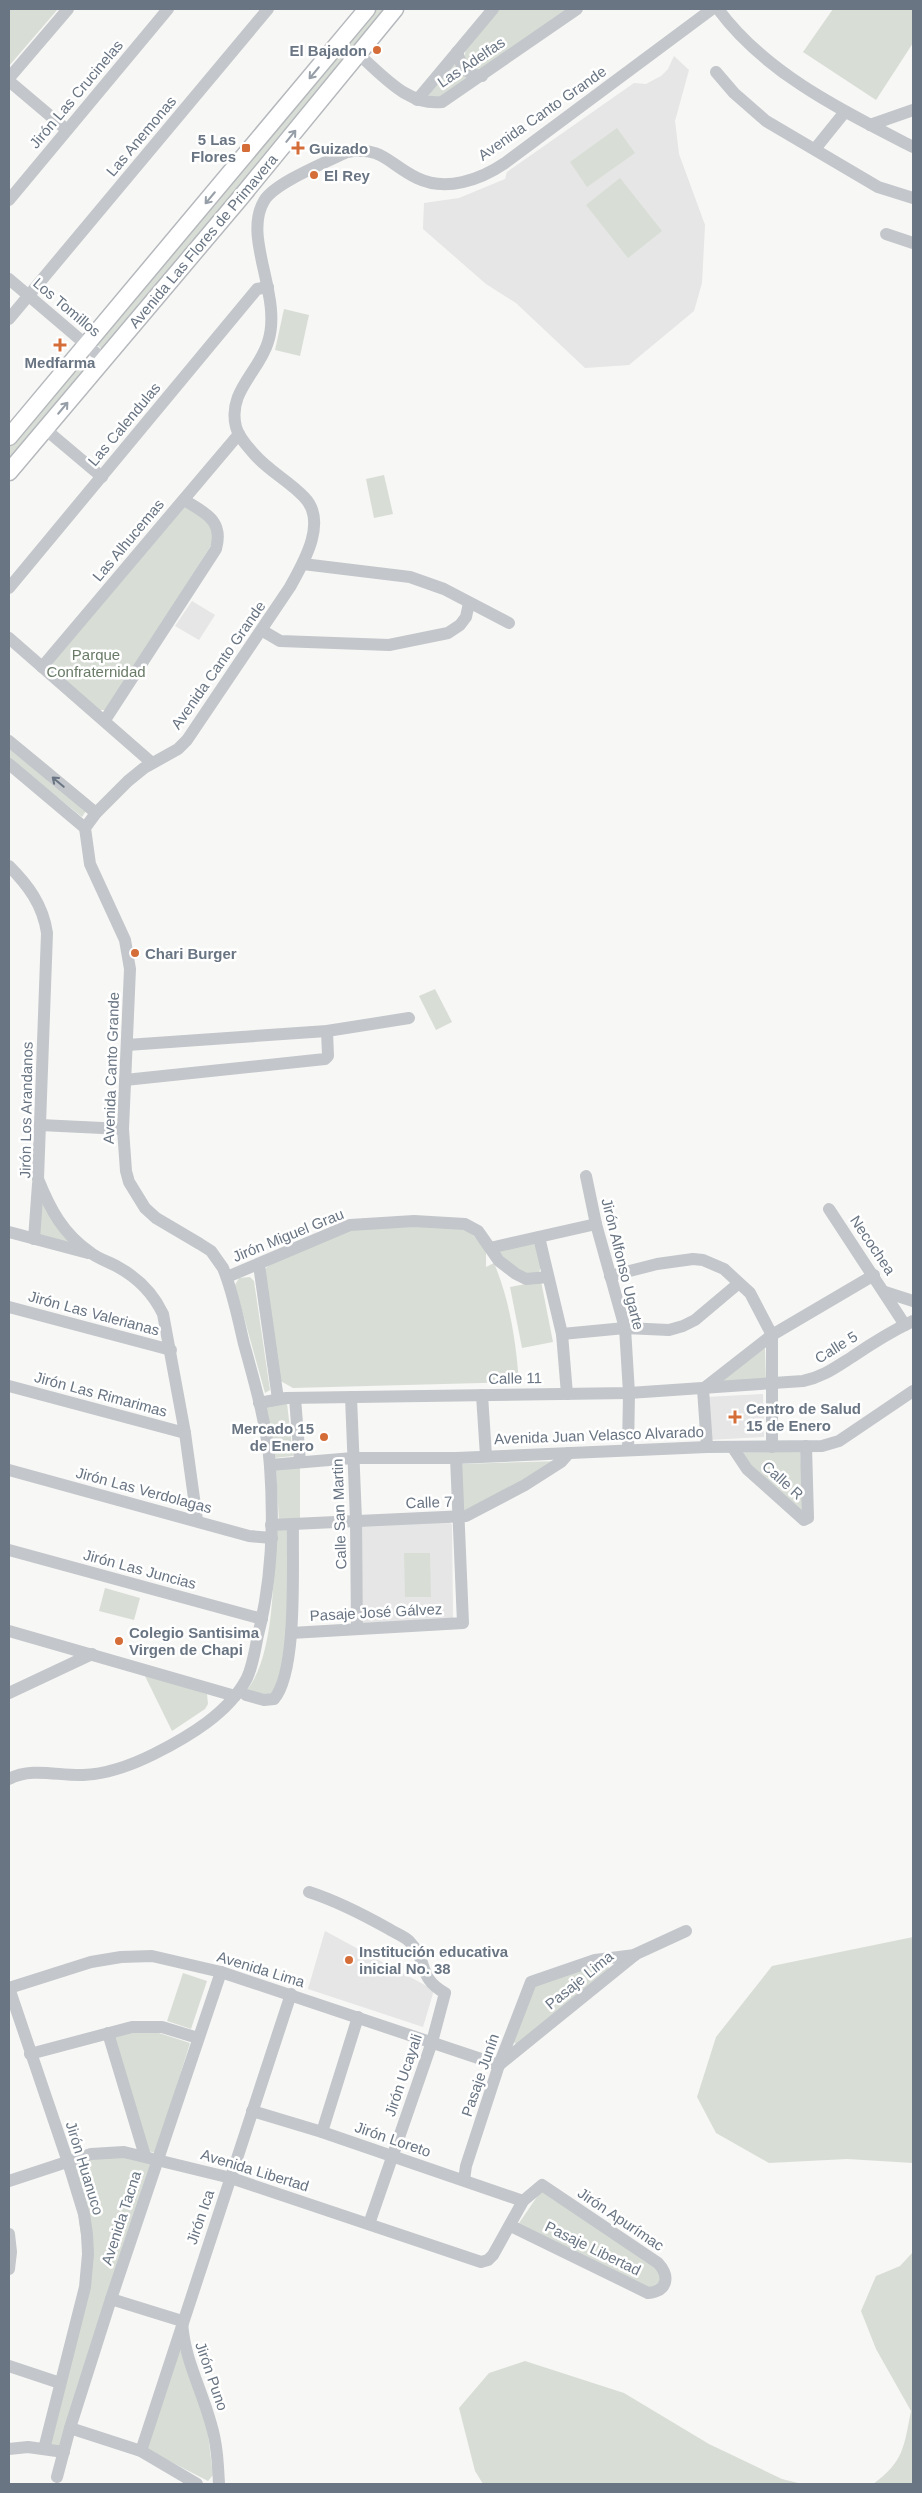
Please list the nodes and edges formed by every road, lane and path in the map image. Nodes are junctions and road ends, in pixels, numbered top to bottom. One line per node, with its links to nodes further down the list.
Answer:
1 (68, 9): 14 (street)
2 (168, 9): 19 (street, Jirón Las Crucinelas)
3 (268, 9): 29 (street, Las Anemonas)
4 (368, 9): 31 (main road, Avenida Las Flores de Primavera, one-way to 31)
5 (395, 9): 11 (main road, Avenida Las Flores de Primavera)
6 (493, 9): 10 (street)
7 (577, 9): 13 (street, Las Adelfas)
8 (712, 9): 28 (street, Avenida Canto Grande)
9 (718, 9): 17 (street)
10 (457, 52): 13 (street); 15 (street)
11 (358, 54): 15 (street, Las Adelfas); 32 (main road, Avenida Las Flores de Primavera, one-way to 11)
12 (716, 72): 21 (street)
13 (482, 76): 15 (street, Las Adelfas)
14 (9, 79): 19 (street)
15 (416, 100)
16 (913, 110): 18 (street)
17 (844, 113): 18 (street); 21 (street)
18 (870, 125): 20 (street)
19 (67, 130): 22 (street, Jirón Las Crucinelas)
20 (913, 147)
21 (815, 150): 23 (street)
22 (14, 184): 24 (street, Jirón Las Crucinelas)
23 (913, 198)
24 (9, 200)
25 (886, 234): 26 (street)
26 (913, 243)
27 (9, 279): 29 (street, Los Tomillos)
28 (268, 286): 34 (street, Avenida Canto Grande); 37 (street, Las Calendulas)
29 (29, 296): 30 (street, Las Anemonas); 31 (street, Los Tomillos)
30 (9, 319)
31 (86, 345): 32 (street, Los Tomillos); 35 (main road, Avenida Las Flores de Primavera)
32 (104, 359): 33 (main road, Avenida Las Flores de Primavera, one-way to 32)
33 (45, 429): 36 (main road, Avenida Las Flores de Primavera); 37 (street)
34 (239, 434): 38 (street, Las Alhucemas); 39 (street, Avenida Canto Grande)
35 (9, 437)
36 (9, 472)
37 (102, 477): 40 (street, Las Calendulas)
38 (184, 500): 45 (street, Las Alhucemas); 46 (street)
39 (303, 564): 41 (street); 43 (street, Avenida Canto Grande)
40 (9, 588)
41 (469, 603): 42 (street); 43 (street)
42 (509, 624)
43 (262, 630): 48 (street, Avenida Canto Grande)
44 (9, 638): 45 (street)
45 (42, 667): 46 (street)
46 (104, 720): 48 (street)
47 (9, 741): 50 (street, one-way to 47)
48 (152, 763): 50 (street, Avenida Canto Grande)
49 (9, 764): 51 (street)
50 (96, 813): 51 (street, Avenida Canto Grande)
51 (85, 828): 55 (street, Avenida Canto Grande)
52 (9, 866): 57 (street, Jirón Los Arandanos)
53 (409, 1018): 54 (street)
54 (326, 1031): 55 (street); 56 (street)
55 (127, 1045): 56 (street, Avenida Canto Grande)
56 (125, 1080): 58 (street, Avenida Canto Grande)
57 (40, 1125): 58 (street); 60 (street, Jirón Los Arandanos)
58 (123, 1129): 71 (street, Avenida Canto Grande)
59 (586, 1176): 62 (street, Jirón Alfonso Ugarte)
60 (38, 1178): 65 (street); 67 (street, Jirón Los Arandanos)
61 (829, 1209): 69 (street, Necochea)
62 (596, 1224): 64 (street); 70 (street, Jirón Alfonso Ugarte)
63 (9, 1232): 65 (street)
64 (539, 1237): 66 (street); 72 (street)
65 (34, 1239): 67 (street)
66 (490, 1248): 68 (street, Jirón Miguel Grau); 72 (street, Jirón Miguel Grau)
67 (93, 1254): 81 (street, Jirón Los Arandanos)
68 (259, 1264): 71 (street, Jirón Miguel Grau); 91 (street)
69 (874, 1274): 74 (street, Necochea); 80 (street)
70 (610, 1276): 73 (street); 78 (street, Jirón Alfonso Ugarte)
71 (227, 1277): 92 (street, Avenida Canto Grande)
72 (548, 1277): 79 (street)
73 (739, 1283): 78 (street); 80 (street)
74 (885, 1292): 75 (street); 77 (street, Necochea)
75 (913, 1301)
76 (9, 1307): 81 (street, Jirón Las Valerianas)
77 (909, 1323): 82 (street, Calle 5)
78 (625, 1328): 79 (street); 86 (street, Jirón Alfonso Ugarte)
79 (562, 1334): 87 (street)
80 (772, 1335): 82 (street); 84 (street)
81 (171, 1350): 93 (street, Jirón Los Arandanos)
82 (771, 1382): 84 (street, Calle 11); 96 (street)
83 (9, 1386): 93 (street, Jirón Las Rimarimas)
84 (703, 1389): 86 (street, Calle 11); 95 (street)
85 (913, 1391): 94 (street, Avenida Juan Velasco Alvarado)
86 (629, 1393): 87 (street, Calle 11); 98 (street, Jirón Alfonso Ugarte)
87 (567, 1394): 88 (street, Calle 11)
88 (482, 1395): 89 (street, Calle 11); 100 (street)
89 (351, 1397): 90 (street, Calle 11); 101 (street, Calle San Martin)
90 (295, 1398): 91 (street, Calle 11); 103 (street)
91 (278, 1400): 92 (street, Calle 11)
92 (260, 1403): 104 (street, Avenida Canto Grande)
93 (185, 1434): 107 (street, Jirón Los Arandanos)
94 (806, 1446): 96 (street, Avenida Juan Velasco Alvarado); 97 (street, Calle R)
95 (706, 1447): 97 (street, Avenida Juan Velasco Alvarado); 98 (street, Avenida Juan Velasco Alvarado)
96 (772, 1447): 97 (street, Avenida Juan Velasco Alvarado)
97 (733, 1448)
98 (628, 1450): 99 (street, Avenida Juan Velasco Alvarado)
99 (570, 1453): 100 (street, Avenida Juan Velasco Alvarado); 106 (street, Calle 7)
100 (486, 1456): 102 (street, Avenida Juan Velasco Alvarado)
101 (353, 1458): 102 (street, Avenida Juan Velasco Alvarado); 103 (street, Avenida Juan Velasco Alvarado); 108 (street, Calle San Martin)
102 (456, 1458): 106 (street)
103 (300, 1462): 104 (street, Avenida Juan Velasco Alvarado)
104 (270, 1465): 110 (street, Avenida Canto Grande)
105 (9, 1470): 107 (street, Jirón Las Verdolagas)
106 (457, 1517): 108 (street, Calle 7); 113 (street, Pasaje José Gálvez)
107 (197, 1520): 110 (street, Jirón Las Verdolagas)
108 (356, 1520): 109 (street, Calle 7); 113 (street, Calle San Martin)
109 (293, 1525): 110 (street, Calle 7); 115 (street)
110 (272, 1531): 112 (street, Avenida Canto Grande)
111 (9, 1550): 112 (street, Jirón Las Juncias)
112 (262, 1619): 118 (street, Avenida Canto Grande)
113 (357, 1629): 115 (street, Pasaje José Gálvez)
114 (9, 1631): 116 (street)
115 (291, 1633): 118 (street)
116 (92, 1654): 117 (street); 118 (street)
117 (9, 1694)
118 (241, 1695): 119 (street, Avenida Canto Grande)
119 (9, 1778)
120 (309, 1892): 129 (street, Jirón Ucayali)
121 (686, 1931): 122 (street, Pasaje Lima)
122 (636, 1954): 131 (street, Pasaje Lima); 131 (street, Pasaje Junín)
123 (221, 1972): 124 (street, Avenida Lima); 125 (street, Avenida Lima); 128 (street, Avenida Tacna)
124 (9, 1988): 130 (street, Jirón Huanuco)
125 (290, 1994): 126 (street, Avenida Lima); 132 (street, Jirón Ica)
126 (358, 2017): 129 (street, Avenida Lima); 133 (street)
127 (108, 2033): 128 (street); 130 (street); 135 (street)
128 (198, 2038): 135 (street, Avenida Tacna)
129 (432, 2042): 131 (street, Avenida Lima); 134 (street, Jirón Ucayali)
130 (30, 2054): 136 (street, Jirón Huanuco)
131 (500, 2065): 138 (street, Pasaje Junín)
132 (252, 2110): 133 (street, Jirón Loreto); 137 (street, Jirón Ica)
133 (322, 2132): 134 (street, Jirón Loreto)
134 (392, 2156): 138 (street, Jirón Loreto); 141 (street, Jirón Ucayali)
135 (152, 2157): 136 (street, Avenida Libertad); 137 (street, Avenida Libertad); 146 (street, Avenida Tacna)
136 (68, 2162): 139 (street, Avenida Libertad); 149 (street, Jirón Huanuco)
137 (231, 2178): 141 (street, Avenida Libertad); 147 (street, Jirón Ica)
138 (464, 2180): 140 (street, Jirón Loreto)
139 (9, 2181)
140 (523, 2202): 142 (street); 145 (street, Jirón Apurímac)
141 (370, 2224): 142 (street, Avenida Libertad)
142 (511, 2226): 145 (street, Pasaje Libertad)
143 (9, 2234): 144 (street)
144 (9, 2269)
145 (662, 2288)
146 (111, 2299): 147 (street); 150 (street, Avenida Tacna)
147 (182, 2321): 153 (street, Jirón Ica); 157 (street, Jirón Puno)
148 (9, 2366): 149 (street)
149 (60, 2383): 152 (street, Jirón Huanuco)
150 (70, 2428): 153 (street); 154 (street, Avenida Tacna)
151 (9, 2449): 152 (street)
152 (44, 2450): 154 (street)
153 (141, 2451): 156 (street)
154 (64, 2452): 155 (street, Avenida Tacna)
155 (57, 2477)
156 (197, 2484)
157 (220, 2484)

